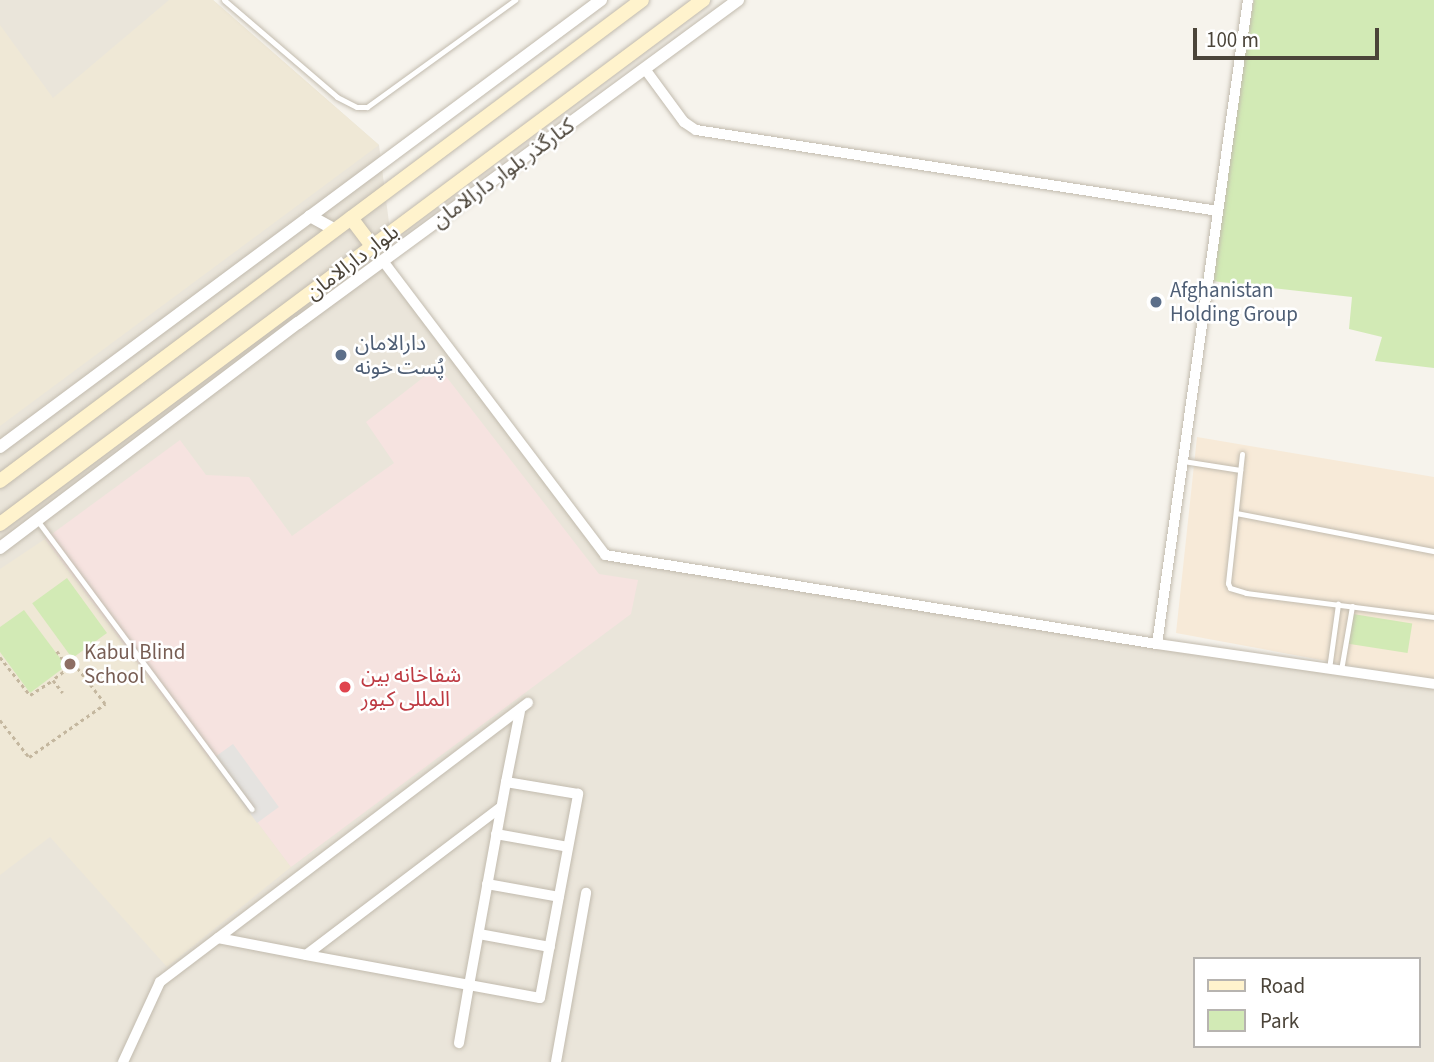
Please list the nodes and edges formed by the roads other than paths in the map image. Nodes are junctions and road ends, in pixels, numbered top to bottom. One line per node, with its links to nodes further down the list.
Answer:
1 (224, 0): 2 (lane)
2 (515, 0)
3 (601, 0): 10 (street)
4 (642, 0): 11 (main road, بلوار دارالامان)
5 (703, 0): 13 (main road, بلوار دارالامان)
6 (738, 0): 8 (street, کنارگذر بلوار دارالامان)
7 (1248, 0): 9 (street)
8 (645, 69): 9 (street); 14 (street, کنارگذر بلوار دارالامان)
9 (1218, 211): 17 (street)
10 (310, 216): 12 (street); 15 (street)
11 (351, 218): 12 (main road, بلوار دارالامان); 13 (main road)
12 (335, 230): 19 (main road, بلوار دارالامان)
13 (373, 247): 22 (main road, بلوار دارالامان)
14 (383, 261): 21 (street, کنارگذر بلوار دارالامان); 28 (street)
15 (0, 447)
16 (1242, 454): 18 (lane)
17 (1182, 461): 18 (lane); 28 (street)
18 (1240, 470): 20 (lane)
19 (0, 481)
20 (1236, 513): 24 (lane); 25 (lane)
21 (37, 520): 23 (street, کنارگذر بلوار دارالامان); 34 (lane)
22 (0, 524)
23 (0, 548)
24 (1434, 551)
25 (1338, 604): 26 (lane); 29 (lane)
26 (1352, 606): 27 (lane); 30 (lane)
27 (1434, 617)
28 (1157, 643): 29 (street)
29 (1329, 669): 30 (street)
30 (1341, 670): 31 (street)
31 (1434, 684)
32 (506, 782): 33 (street); 36 (street); 41 (street)
33 (501, 807): 35 (street); 43 (street)
34 (252, 809)
35 (496, 834): 36 (street); 37 (street)
36 (568, 847): 39 (street)
37 (487, 884): 39 (street); 40 (street)
38 (586, 893): 47 (street)
39 (559, 897): 42 (street)
40 (479, 934): 42 (street); 44 (street)
41 (218, 938): 43 (street); 46 (street)
42 (550, 947): 44 (street)
43 (306, 955): 44 (street)
44 (469, 985): 45 (street)
45 (459, 1044)
46 (124, 1062)
47 (556, 1062)

